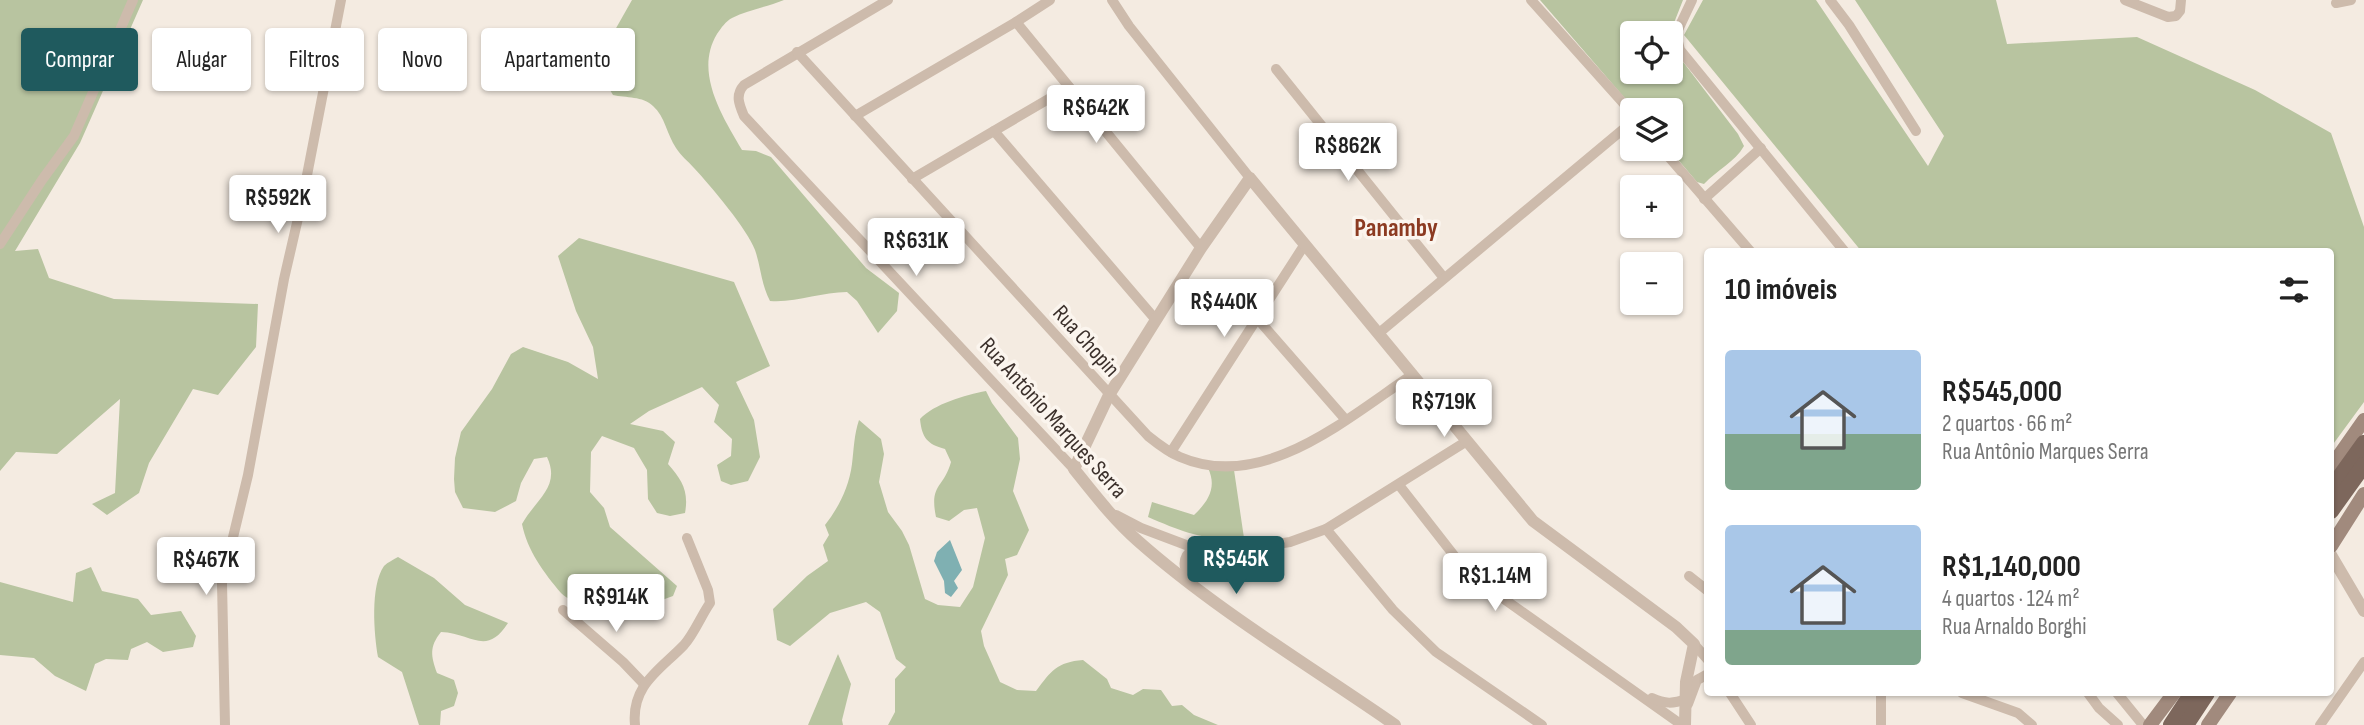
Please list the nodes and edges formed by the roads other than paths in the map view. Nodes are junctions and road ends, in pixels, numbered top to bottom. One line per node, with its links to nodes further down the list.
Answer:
1 (133, 0): 27 (street)
2 (341, 0): 79 (street)
3 (888, 0): 14 (street)
4 (1050, 0): 13 (street)
5 (1112, 0): 24 (street)
6 (1531, 0): 17 (street)
7 (1692, 0): 22 (street)
8 (1830, 0): 20 (street)
9 (2125, 0): 10 (street)
10 (2181, 0)
11 (2351, 0): 12 (street)
12 (2336, 3)
13 (1016, 22): 16 (street); 18 (street)
14 (797, 52): 18 (street, Rua Chopin); 45 (street, Rua Antônio Marques Serra)
15 (1276, 69): 32 (street)
16 (1069, 87): 19 (street); 29 (street)
17 (1620, 99)
18 (855, 116): 25 (street, Rua Chopin)
19 (994, 131): 25 (street); 34 (street)
20 (1916, 131)
21 (1620, 132): 32 (street)
22 (1761, 148): 26 (street); 31 (street)
23 (1672, 161): 26 (street)
24 (1250, 178): 28 (street); 29 (street)
25 (912, 179): 37 (street, Rua Chopin)
26 (1704, 199): 30 (street)
27 (0, 244)
28 (1305, 244): 33 (street); 35 (street)
29 (1201, 248): 34 (street)
30 (1747, 248)
31 (1842, 248)
32 (1444, 278): 35 (street)
33 (1256, 317): 38 (street); 42 (street)
34 (1156, 320): 37 (street)
35 (1379, 333): 36 (street)
36 (1412, 375): 38 (street, Rua Chopin); 40 (street)
37 (1109, 395): 42 (street, Rua Chopin); 45 (street)
38 (1345, 419): 42 (street, Rua Chopin)
39 (2364, 420): 43 (main road)
40 (1467, 441): 46 (street); 61 (street)
41 (2364, 443): 48 (main road)
42 (1171, 452)
43 (2334, 463)
44 (2364, 465): 49 (main road)
45 (1074, 470): 50 (street, Rua Antônio Marques Serra)
46 (1399, 485): 51 (street); 66 (street)
47 (2364, 494): 53 (main road)
48 (2334, 500)
49 (2334, 502)
50 (1109, 511): 54 (street); 57 (street, Rua Antônio Marques Serra)
51 (1325, 529): 54 (street); 82 (street)
52 (687, 538): 65 (street)
53 (2334, 541)
54 (1194, 548): 57 (street)
55 (2334, 560): 60 (street)
56 (1689, 576): 58 (street)
57 (1190, 582): 81 (street, Rua Antônio Marques Serra)
58 (1704, 587)
59 (563, 610): 65 (street)
60 (2364, 611)
61 (1694, 644): 62 (street); 76 (street)
62 (1704, 655)
63 (2364, 662): 92 (street)
64 (1704, 676): 76 (street)
65 (645, 684): 80 (street)
66 (1636, 691): 76 (street); 83 (street)
67 (1732, 696): 84 (street)
68 (1881, 696): 85 (street)
69 (1970, 696): 86 (street)
70 (2091, 696): 78 (street)
71 (2119, 696): 77 (street)
72 (2172, 696): 88 (main road)
73 (2190, 696): 89 (main road)
74 (2205, 696): 90 (main road)
75 (2228, 696): 91 (main road)
76 (1686, 703): 83 (street)
77 (2135, 716): 78 (street); 87 (street)
78 (2120, 724)
79 (225, 725)
80 (635, 725)
81 (1395, 725)
82 (1542, 725)
83 (1683, 725)
84 (1751, 725)
85 (1881, 725)
86 (2032, 725)
87 (2143, 725)
88 (2150, 725)
89 (2171, 725)
90 (2186, 725)
91 (2208, 725)
92 (2320, 725)

